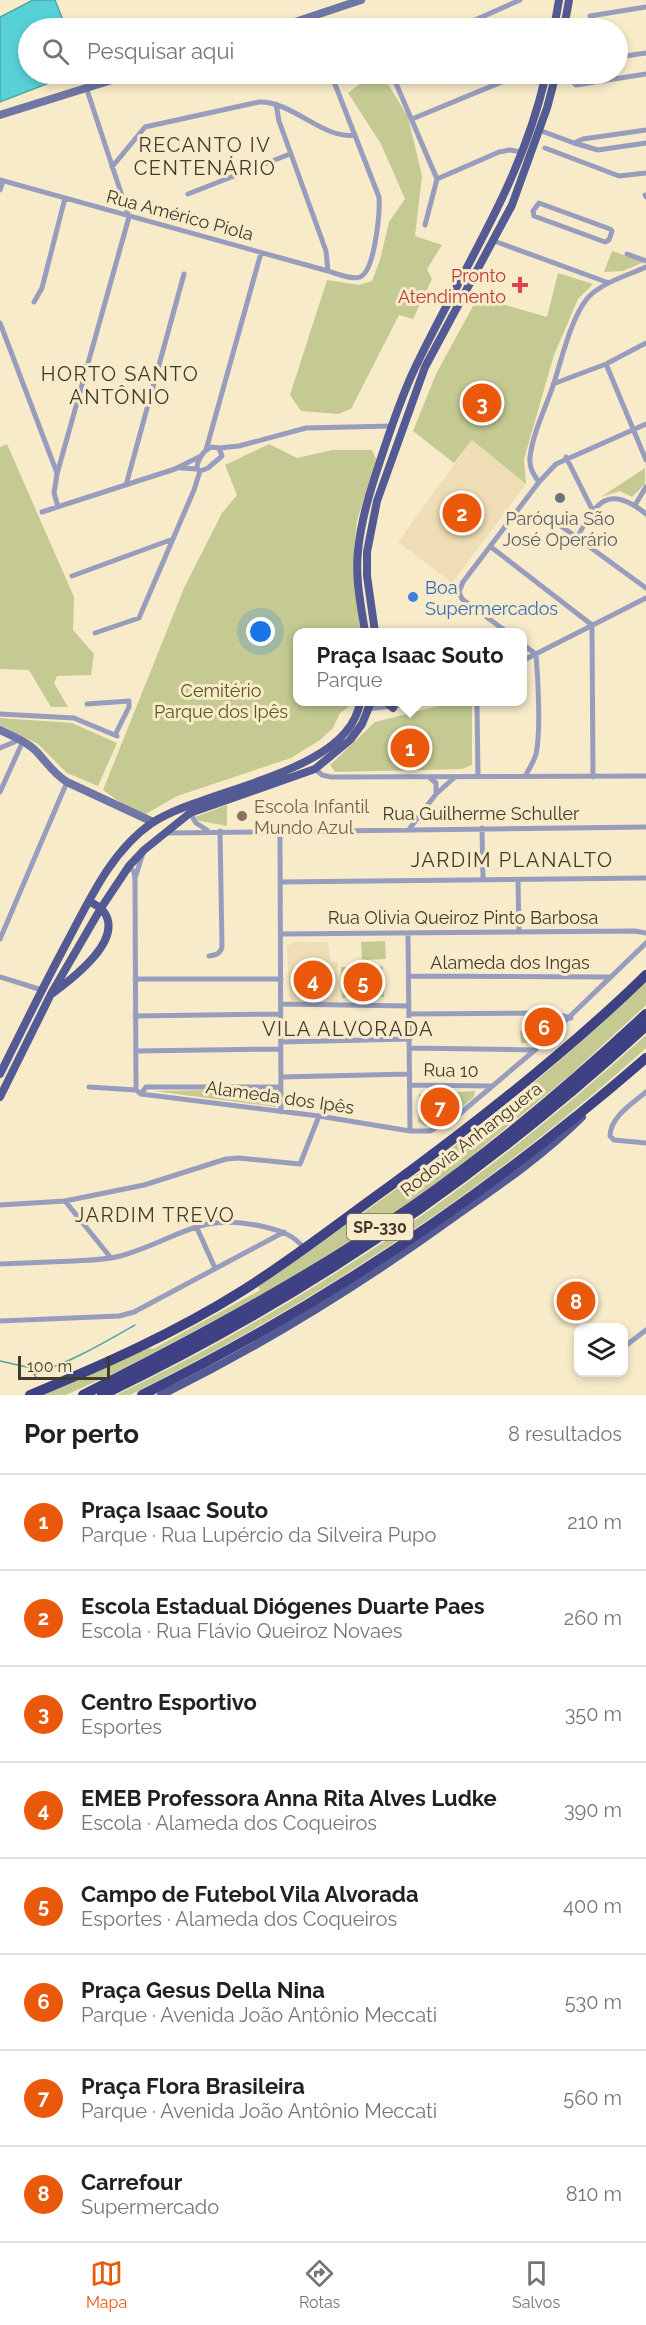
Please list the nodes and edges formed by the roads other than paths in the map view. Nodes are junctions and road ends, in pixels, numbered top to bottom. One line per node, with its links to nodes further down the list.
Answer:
1 (361, 0): 7 (street)
2 (520, 0): 8 (street)
3 (559, 0): 9 (main road)
4 (569, 0): 10 (main road)
5 (646, 7): 6 (street)
6 (590, 16)
7 (310, 18)
8 (480, 18)
9 (556, 18)
10 (566, 18)
11 (646, 53): 12 (street)
12 (628, 56)
13 (646, 74): 14 (street)
14 (628, 77)
15 (96, 84): 21 (street)
16 (335, 84): 27 (street)
17 (396, 84): 24 (street)
18 (497, 84): 24 (street)
19 (544, 84): 31 (main road)
20 (553, 84): 25 (main road)
21 (86, 87): 23 (street); 33 (street)
22 (276, 104): 27 (street); 32 (street); 33 (street)
23 (0, 115)
24 (412, 119): 35 (street)
25 (539, 130): 28 (street); 43 (main road)
26 (646, 130): 28 (street)
27 (355, 135): 48 (street, Rua Américo Piola)
28 (574, 143): 29 (street)
29 (646, 143)
30 (545, 148): 34 (street)
31 (522, 152): 35 (street); 51 (main road)
32 (290, 154): 38 (street); 48 (street)
33 (112, 167): 41 (street)
34 (646, 172)
35 (437, 179): 42 (street)
36 (1, 181): 37 (street); 39 (street, Rua Américo Piola)
37 (0, 190)
38 (188, 194)
39 (65, 198): 41 (street, Rua Américo Piola); 52 (street)
40 (534, 216): 40 (street)
41 (129, 217): 44 (street, Rua Américo Piola); 72 (street)
42 (425, 225)
43 (494, 241): 50 (street); 53 (main road)
44 (261, 253): 48 (street, Rua Américo Piola); 60 (street)
45 (627, 254): 46 (street)
46 (646, 261)
47 (646, 267): 50 (street)
48 (328, 271)
49 (184, 274): 74 (street)
50 (609, 283): 57 (street)
51 (455, 288): 53 (main road); 59 (main road)
52 (34, 302)
53 (456, 309): 62 (main road)
54 (0, 323): 72 (street)
55 (646, 343): 56 (street)
56 (606, 364): 57 (street); 61 (street)
57 (554, 384): 73 (street)
58 (646, 424): 61 (street)
59 (392, 426): 62 (main road); 63 (street); 89 (main road)
60 (212, 430): 64 (street); 65 (street)
61 (633, 430): 68 (street); 69 (street)
62 (400, 437): 90 (main road)
63 (239, 446): 64 (street); 67 (street)
64 (218, 447): 65 (street); 67 (street)
65 (206, 450): 66 (street)
66 (201, 456): 70 (street); 71 (street)
67 (222, 456): 71 (street)
68 (566, 458): 73 (street); 78 (street)
69 (646, 460)
70 (175, 469): 71 (street); 74 (street)
71 (199, 470): 83 (street)
72 (57, 474): 77 (street)
73 (539, 482): 84 (street)
74 (126, 485): 77 (street)
75 (646, 487): 76 (street)
76 (635, 505): 78 (street); 80 (street)
77 (58, 507): 79 (street)
78 (592, 509): 82 (street)
79 (42, 512)
80 (646, 514)
81 (561, 526): 82 (street)
82 (577, 538): 86 (street)
83 (173, 539): 85 (street); 92 (street)
84 (490, 547): 88 (street); 91 (street)
85 (72, 576)
86 (646, 588)
87 (646, 598): 88 (street)
88 (592, 625): 94 (street); 111 (street)
89 (364, 628)
90 (374, 628)
91 (500, 628)
92 (95, 633)
93 (527, 648): 94 (street)
94 (536, 654): 95 (street); 106 (street)
95 (527, 658)
96 (87, 704): 100 (street)
97 (360, 706): 104 (main road)
98 (370, 706): 105 (main road)
99 (477, 706): 110 (street)
100 (0, 714)
101 (0, 730): 102 (street)
102 (21, 741): 103 (street); 112 (street); 113 (street)
103 (0, 748)
104 (323, 752): 105 (main road); 116 (main road)
105 (315, 769): 108 (street); 115 (main road)
106 (526, 776): 110 (street); 111 (street)
107 (646, 776): 111 (street)
108 (428, 777): 109 (street); 114 (street)
109 (455, 777): 110 (street); 114 (street)
110 (478, 777)
111 (593, 777)
112 (67, 782): 116 (street); 138 (street)
113 (0, 792)
114 (436, 794): 118 (street)
115 (190, 813): 121 (street); 123 (main road)
116 (153, 822): 124 (main road); 125 (main road)
117 (646, 827): 119 (street, Rua Guilherme Schuller)
118 (410, 828): 119 (street, Rua Guilherme Schuller); 120 (street, Rua Guilherme Schuller)
119 (482, 828): 129 (street)
120 (280, 830): 122 (street, Rua Guilherme Schuller); 131 (street)
121 (208, 831): 122 (street, Rua Guilherme Schuller); 123 (street, Rua Guilherme Schuller)
122 (220, 831): 140 (street)
123 (164, 833): 124 (main road)
124 (146, 848): 126 (main road); 128 (street)
125 (117, 855): 126 (main road); 132 (main road)
126 (129, 866): 128 (street); 133 (main road)
127 (646, 878): 130 (street)
128 (135, 880): 145 (street)
129 (483, 880): 130 (street); 131 (street)
130 (518, 880): 134 (street)
131 (280, 882): 137 (street)
132 (89, 901): 133 (main road); 147 (main road)
133 (101, 908): 148 (main road); 148 (main road)
134 (519, 932): 135 (street, Rua Olivia Queiroz Pinto Barbosa); 136 (street, Rua Olivia Queiroz Pinto Barbosa)
135 (408, 933): 137 (street, Rua Olivia Queiroz Pinto Barbosa); 143 (street)
136 (646, 933)
137 (281, 934): 146 (street)
138 (0, 939)
139 (646, 943): 144 (street)
140 (208, 956)
141 (646, 975): 183 (highway)
142 (2, 976): 147 (street)
143 (409, 976): 144 (street, Alameda dos Ingas); 150 (street)
144 (612, 977): 155 (street)
145 (135, 979): 146 (street); 154 (street)
146 (281, 980): 149 (street)
147 (42, 990): 148 (main road); 164 (main road)
148 (51, 994): 174 (main road)
149 (281, 1004): 150 (street); 151 (street)
150 (409, 1006): 152 (street)
151 (281, 1014): 154 (street); 158 (street)
152 (409, 1014): 155 (street); 157 (street)
153 (646, 1014): 191 (highway, Rodovia Anhanguera / SP-330)
154 (135, 1016): 162 (street)
155 (571, 1018): 161 (street)
156 (646, 1026): 192 (highway, Rodovia Anhanguera / SP-330)
157 (410, 1039): 158 (street); 159 (street)
158 (281, 1042): 160 (street)
159 (410, 1048): 161 (street); 165 (street)
160 (281, 1049): 162 (street); 166 (street)
161 (535, 1050): 169 (street)
162 (136, 1051): 172 (street)
163 (646, 1058): 171 (highway)
164 (0, 1074)
165 (410, 1074): 166 (street); 167 (street)
166 (281, 1077): 168 (street)
167 (410, 1085): 169 (street, Rua 10); 177 (street)
168 (281, 1086): 172 (street); 175 (street)
169 (491, 1086): 177 (street, Alameda dos Ipês)
170 (89, 1087): 172 (street, Alameda dos Ipês)
171 (611, 1088): 193 (highway); 194 (main road)
172 (138, 1092): 175 (street, Alameda dos Ipês)
173 (646, 1092): 178 (street)
174 (0, 1097)
175 (281, 1112): 176 (street, Alameda dos Ipês)
176 (319, 1116): 177 (street, Alameda dos Ipês); 179 (street)
177 (410, 1131)
178 (646, 1143)
179 (65, 1201): 180 (street); 184 (street)
180 (0, 1205)
181 (196, 1226): 182 (street); 184 (street); 186 (street)
182 (284, 1232): 183 (street); 186 (street)
183 (304, 1248): 190 (highway)
184 (111, 1258): 185 (street)
185 (0, 1264)
186 (215, 1268): 187 (street)
187 (0, 1321)
188 (646, 1330): 189 (street)
189 (628, 1344)
190 (30, 1395)
191 (83, 1395)
192 (102, 1395)
193 (142, 1395)
194 (161, 1395)

